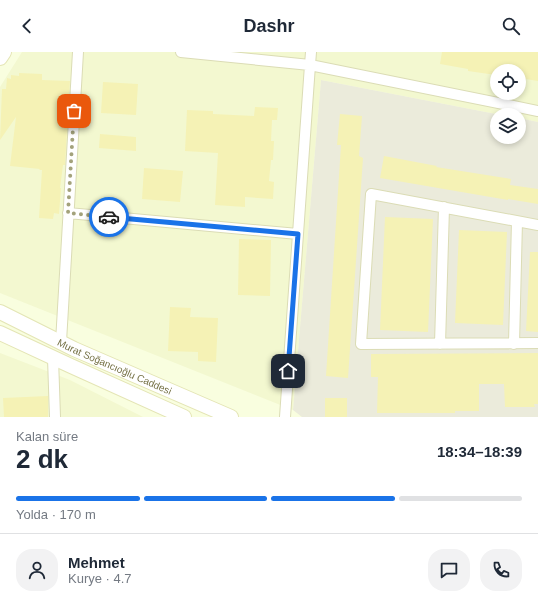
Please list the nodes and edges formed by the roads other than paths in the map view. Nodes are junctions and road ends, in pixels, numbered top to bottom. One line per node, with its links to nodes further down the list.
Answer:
1 (4, 52): 5 (main road)
2 (78, 52): 9 (street)
3 (181, 52): 6 (street)
4 (312, 52): 6 (street)
5 (0, 58)
6 (310, 65): 7 (street); 12 (street)
7 (538, 111)
8 (444, 207): 10 (street); 16 (street); 16 (street)
9 (68, 213): 12 (street); 15 (street)
10 (517, 221): 11 (street); 17 (street)
11 (538, 225)
12 (298, 234): 23 (street)
13 (0, 312): 15 (main road, Murat Soğancıoğlu Caddesi)
14 (0, 333): 19 (main road, Murat Soğancıoğlu Caddesi)
15 (60, 342): 22 (main road, Murat Soğancıoğlu Caddesi)
16 (440, 344): 17 (street)
17 (514, 344): 18 (street)
18 (538, 344)
19 (52, 358): 20 (street); 21 (main road, Murat Soğancıoğlu Caddesi)
20 (55, 417)
21 (184, 417)
22 (231, 417)
23 (285, 417)

